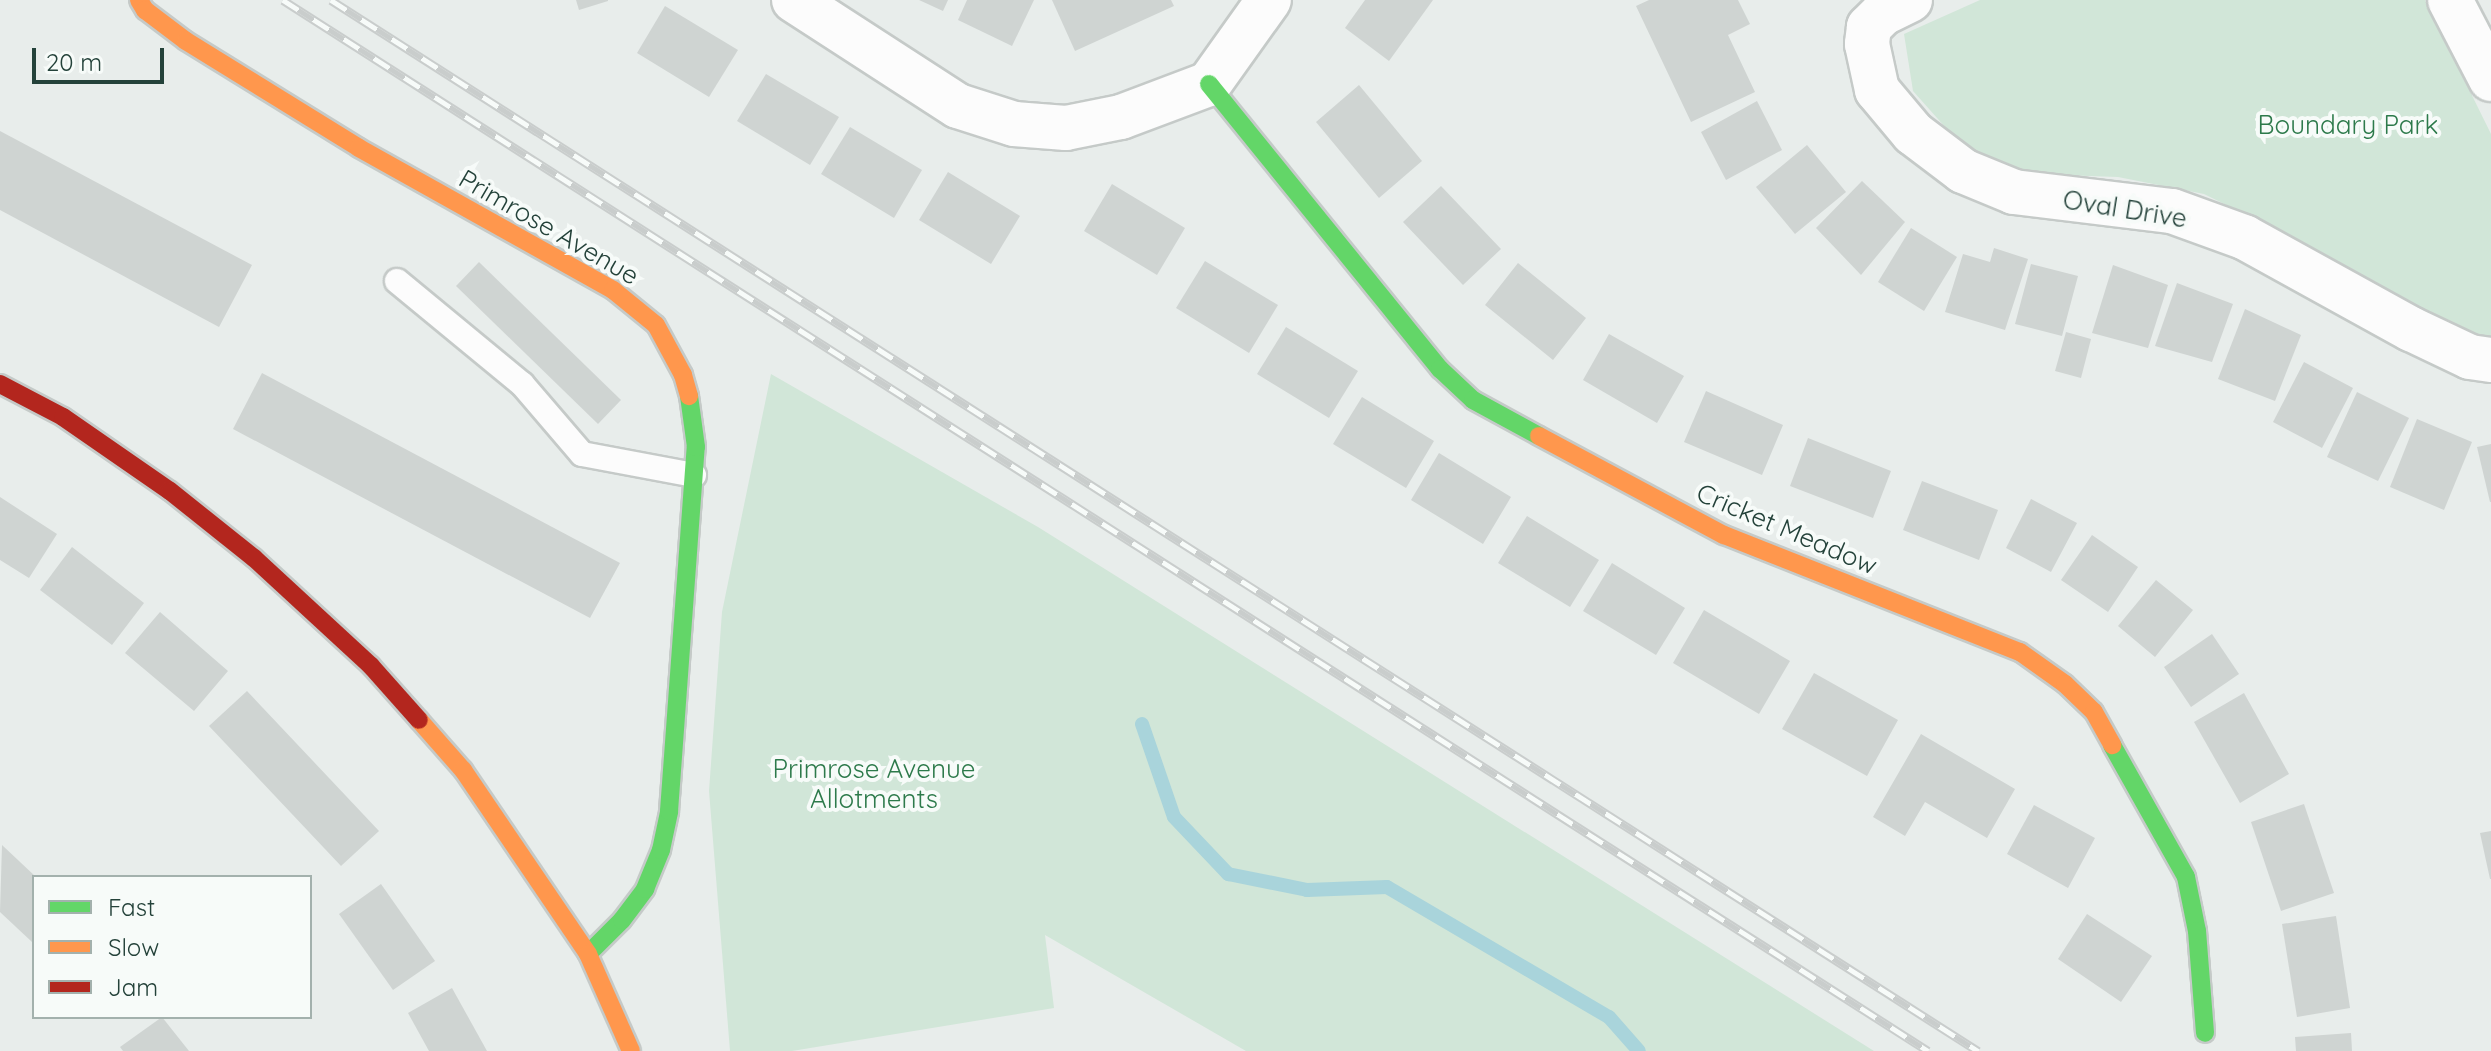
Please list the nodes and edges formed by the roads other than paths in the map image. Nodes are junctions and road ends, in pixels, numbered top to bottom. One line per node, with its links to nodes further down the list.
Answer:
1 (139, 0): 11 (street, Primrose Avenue)
2 (794, 0): 7 (street)
3 (1269, 0): 7 (street)
4 (1910, 0): 9 (street, Oval Drive)
5 (2450, 0): 6 (street)
6 (2491, 79)
7 (1209, 84): 13 (street, Cricket Meadow)
8 (397, 281): 11 (lane)
9 (2491, 360)
10 (0, 384): 12 (street)
11 (694, 475): 12 (street, Primrose Avenue)
12 (588, 954): 14 (street)
13 (2205, 1033)
14 (631, 1051)

